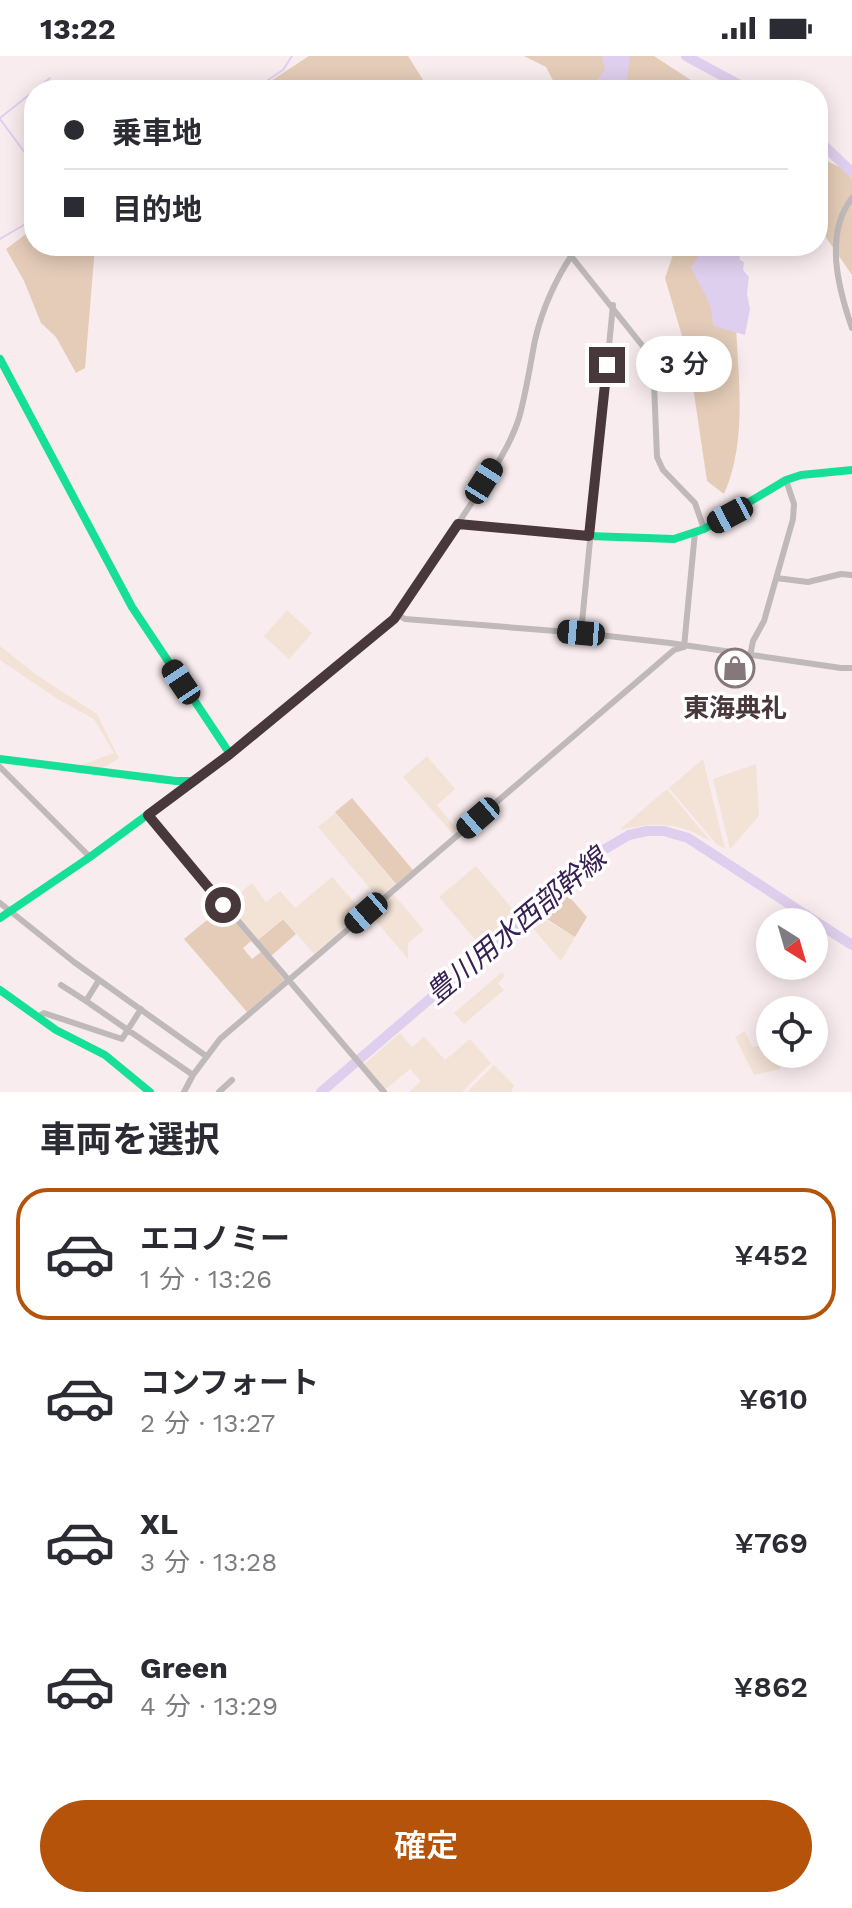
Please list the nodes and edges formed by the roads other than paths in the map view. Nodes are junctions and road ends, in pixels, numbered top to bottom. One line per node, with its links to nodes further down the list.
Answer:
1 (852, 198): 4 (street)
2 (571, 256): 3 (street); 8 (street)
3 (613, 305): 9 (street); 10 (street)
4 (852, 328)
5 (0, 359): 18 (street)
6 (852, 470): 7 (street)
7 (786, 480): 9 (street); 12 (street)
8 (458, 524): 10 (street); 13 (street)
9 (700, 530): 10 (street); 15 (street)
10 (589, 536): 14 (street)
11 (852, 575): 12 (street)
12 (776, 578): 16 (street)
13 (398, 615): 14 (street); 18 (street)
14 (581, 633): 15 (street)
15 (684, 647): 16 (street); 28 (street)
16 (750, 656): 17 (street)
17 (852, 668)
18 (230, 754): 21 (street)
19 (0, 759): 21 (street)
20 (0, 767): 23 (street)
21 (195, 781): 22 (street)
22 (148, 815): 23 (street); 28 (street)
23 (90, 857): 25 (street)
24 (0, 903): 25 (street)
25 (10, 912): 26 (street); 27 (street)
26 (0, 918)
27 (99, 980): 31 (street); 32 (street)
28 (287, 980): 35 (street); 41 (street)
29 (61, 985): 31 (street)
30 (0, 990): 33 (street)
31 (86, 1001): 34 (street)
32 (141, 1009): 34 (street); 35 (street)
33 (38, 1017): 34 (street); 38 (street)
34 (127, 1031): 36 (street)
35 (206, 1056): 36 (street)
36 (193, 1075): 39 (street)
37 (232, 1080): 40 (street)
38 (150, 1092)
39 (184, 1092)
40 (219, 1092)
41 (384, 1092)

